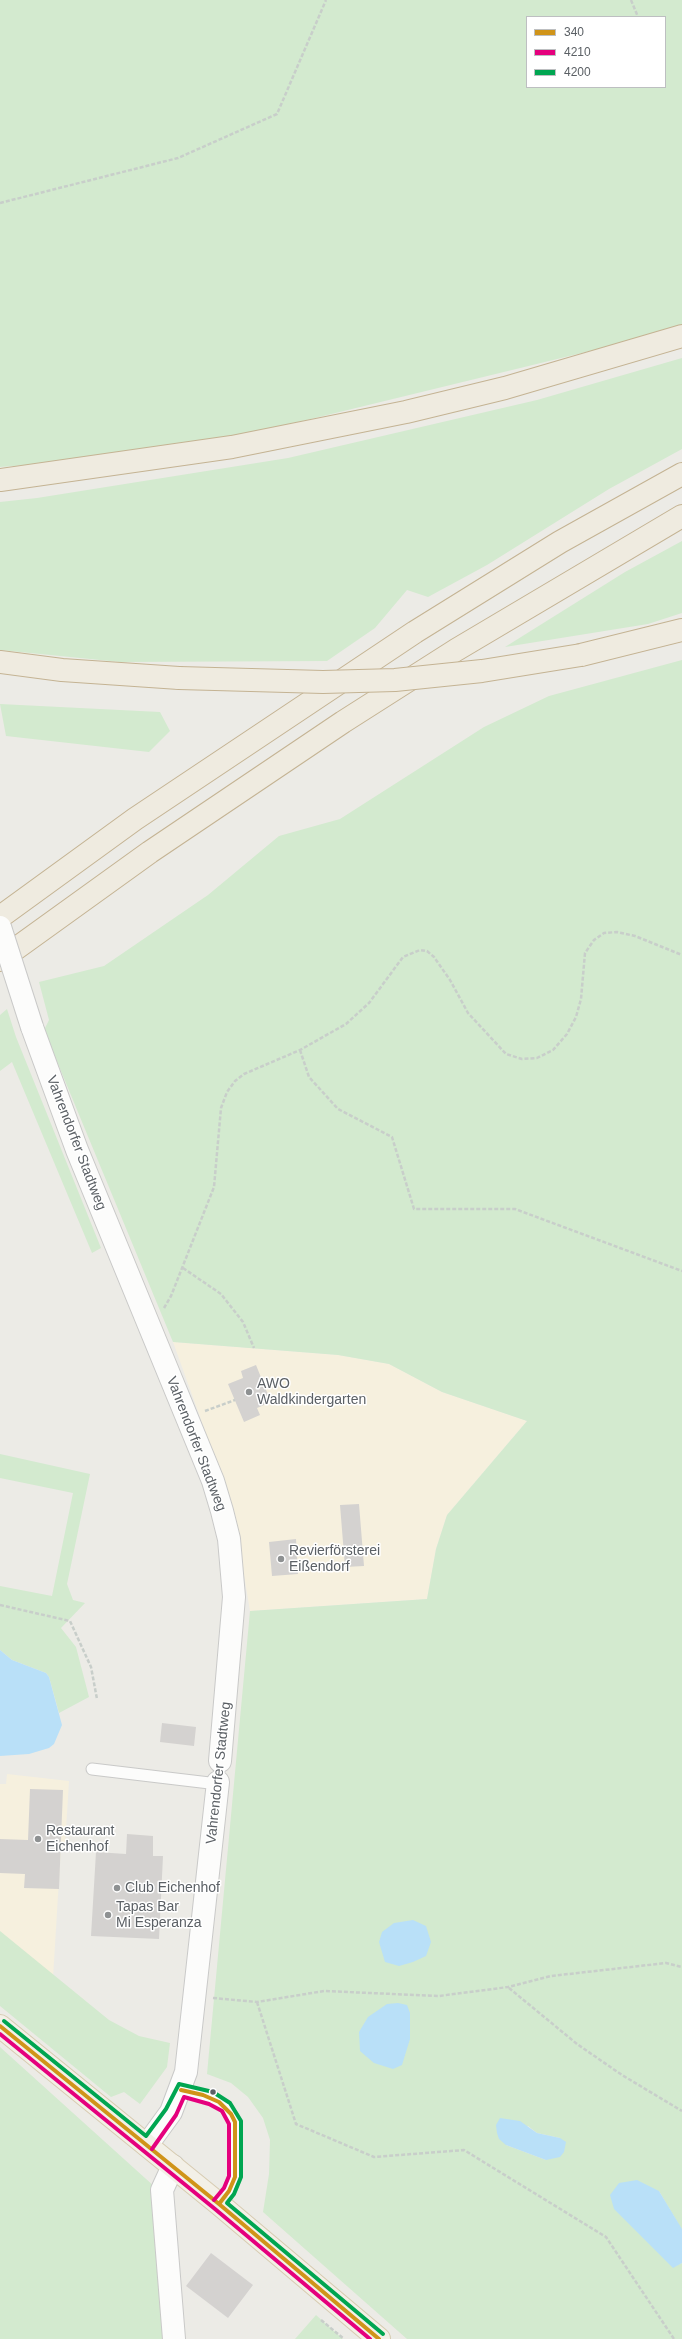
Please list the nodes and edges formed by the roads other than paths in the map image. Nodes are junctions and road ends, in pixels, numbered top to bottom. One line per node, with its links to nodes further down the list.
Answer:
1 (682, 336): 3 (highway)
2 (682, 474): 7 (highway)
3 (0, 480)
4 (682, 516): 9 (highway)
5 (682, 630): 6 (highway, bridge)
6 (0, 662)
7 (0, 917)
8 (0, 927): 10 (street, Vahrendorfer Stadtweg, bridge)
9 (0, 960)
10 (220, 1761): 12 (lane, Vahrendorfer Stadtweg)
11 (92, 1769): 12 (lane)
12 (218, 1783): 14 (street, Vahrendorfer Stadtweg)
13 (0, 2026): 15 (main road)
14 (181, 2090): 15 (street, Vahrendorfer Stadtweg); 17 (lane)
15 (147, 2145): 16 (main road)
16 (173, 2166): 17 (main road); 18 (street)
17 (219, 2204): 19 (main road)
18 (174, 2339)
19 (379, 2339)

